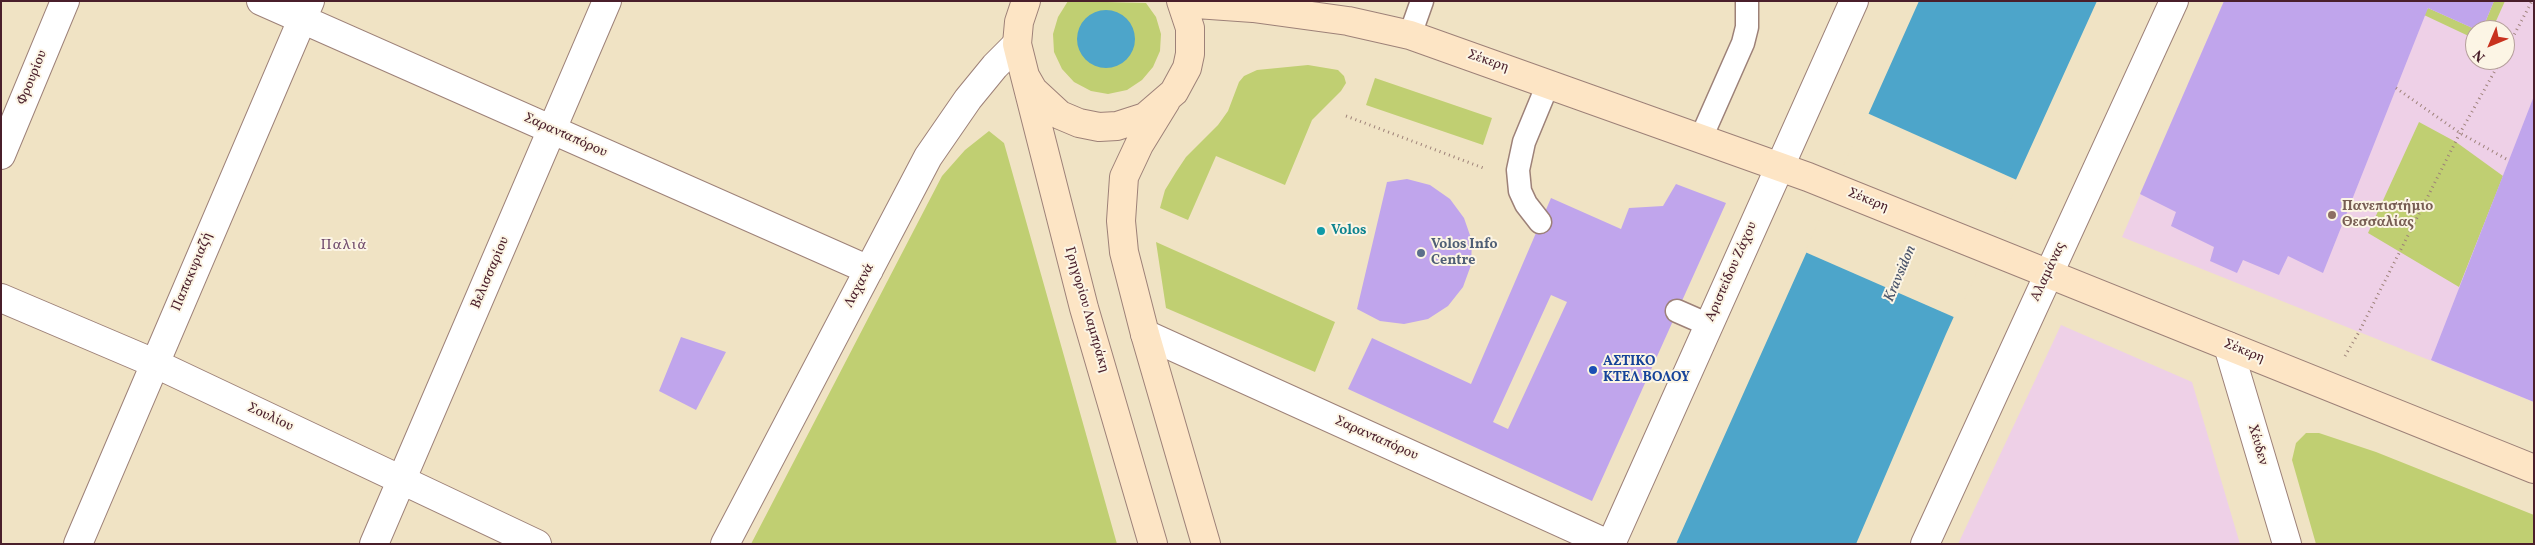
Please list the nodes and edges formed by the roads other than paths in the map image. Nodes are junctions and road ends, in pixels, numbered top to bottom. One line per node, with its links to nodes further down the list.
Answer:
1 (65, 1): 17 (street, Φρουρίου)
2 (261, 1): 9 (street, Σαρανταπόρου)
3 (607, 1): 15 (street, Βελισσαρίου)
4 (1422, 1): 11 (lane)
5 (1747, 1): 16 (lane)
6 (1854, 1): 18 (street, Αριστείδου Ζάχου)
7 (2174, 1): 20 (street, Αλαμάνας)
8 (1182, 2): 11 (main road, Σέκερη); 14 (main road)
9 (306, 10): 15 (street, Σαρανταπόρου); 27 (street, Παπακυριαζή)
10 (1017, 17): 12 (main road, Γρηγορίου Λαμπράκη); 21 (street, Λαχανά)
11 (1410, 35): 13 (main road, Σέκερη)
12 (1025, 76): 14 (main road); 34 (main road, Γρηγορίου Λαμπράκη)
13 (1548, 84): 16 (main road, Σέκερη); 19 (lane)
14 (1166, 101): 25 (main road)
15 (552, 130): 21 (street, Σαρανταπόρου); 29 (street, Βελισσαρίου)
16 (1702, 138): 18 (main road, Σέκερη)
17 (1, 155)
18 (1779, 166): 20 (main road, Σέκερη); 24 (street, Αριστείδου Ζάχου)
19 (1540, 222)
20 (2036, 269): 26 (main road, Σέκερη); 37 (street, Αλαμάνας)
21 (869, 270): 33 (street, Λαχανά)
22 (1, 298): 27 (street, Σουλίου)
23 (1677, 311): 24 (lane)
24 (1709, 325): 36 (street, Αριστείδου Ζάχου)
25 (1144, 334): 35 (main road); 36 (street, Σαρανταπόρου)
26 (2228, 346): 28 (main road, Σέκερη); 38 (street, Χέυδεν)
27 (154, 363): 29 (street, Σουλίου); 30 (street, Παπακυριαζή)
28 (2534, 469)
29 (402, 480): 31 (street, Βελισσαρίου); 32 (street, Σουλίου)
30 (78, 544)
31 (374, 544)
32 (537, 544)
33 (725, 544)
34 (1152, 544)
35 (1206, 544)
36 (1609, 544)
37 (1925, 544)
38 (2286, 544)

